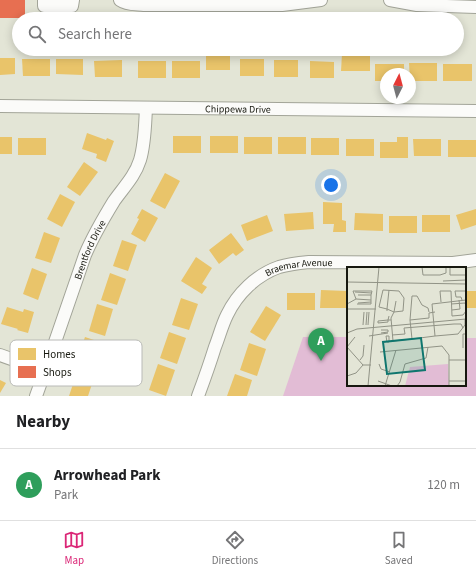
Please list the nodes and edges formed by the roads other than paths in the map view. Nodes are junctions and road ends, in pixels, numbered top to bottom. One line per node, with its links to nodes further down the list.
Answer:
1 (44, 0): 2 (street)
2 (72, 0)
3 (120, 0): 4 (street)
4 (321, 0)
5 (390, 0): 6 (street)
6 (457, 4): 7 (street)
7 (476, 7)
8 (0, 106): 9 (street, Chippewa Drive)
9 (146, 108): 10 (street, Chippewa Drive); 12 (street, Brentford Drive)
10 (476, 111)
11 (476, 260): 17 (street, Braemar Avenue)
12 (56, 340)
13 (0, 356): 14 (street)
14 (10, 359)
15 (40, 386): 16 (street, Brentford Drive)
16 (36, 396)
17 (198, 396)

